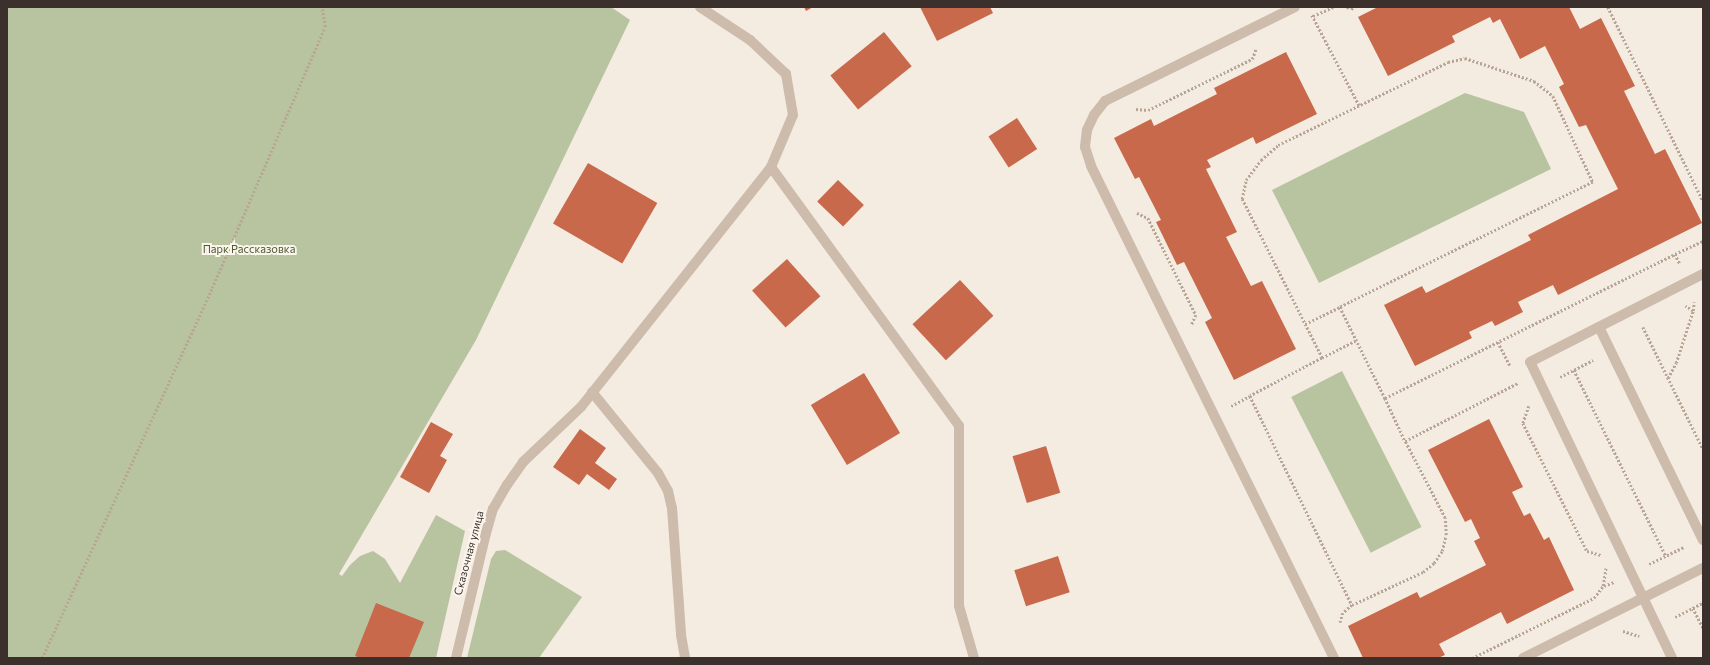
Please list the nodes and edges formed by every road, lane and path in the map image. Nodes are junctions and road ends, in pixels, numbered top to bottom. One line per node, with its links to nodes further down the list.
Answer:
1 (322, 7): 59 (path)
2 (700, 7): 14 (street, Сказочная улица)
3 (1295, 7): 63 (street)
4 (1333, 7): 9 (path)
5 (1347, 7): 6 (path)
6 (1354, 7)
7 (1608, 7): 15 (path)
8 (1310, 12): 9 (path)
9 (1313, 16): 10 (path); 12 (path)
10 (1306, 20)
11 (1257, 46): 13 (path)
12 (1359, 106): 22 (path); 25 (path)
13 (1130, 108)
14 (771, 167): 40 (street, Сказочная улица); 62 (street)
15 (1703, 201)
16 (1134, 211): 27 (path)
17 (1703, 241): 18 (path)
18 (1675, 254): 20 (path); 31 (path)
19 (1703, 274): 20 (street)
20 (1689, 282): 23 (street); 24 (path)
21 (1682, 305): 24 (path)
22 (1340, 307): 25 (path); 30 (path)
23 (1634, 309): 28 (street); 29 (path)
24 (1693, 311): 37 (path)
25 (1305, 324): 33 (path)
26 (1646, 325): 29 (path)
27 (1192, 326)
28 (1599, 327): 32 (street); 39 (street)
29 (1644, 329): 37 (path)
30 (1356, 341): 33 (path); 43 (path)
31 (1498, 342): 34 (path); 43 (path)
32 (1611, 351): 35 (path); 47 (street)
33 (1322, 358): 42 (path)
34 (1512, 370)
35 (1574, 370): 39 (path); 49 (path)
36 (1515, 376): 38 (path)
37 (1668, 378): 46 (path)
38 (1518, 383): 41 (path); 45 (path)
39 (1542, 386): 41 (path); 52 (street)
40 (592, 392): 60 (street, Сказочная улица); 61 (street)
41 (1524, 395): 48 (path)
42 (1250, 396): 44 (path); 55 (path)
43 (1385, 398): 45 (path)
44 (1227, 399)
45 (1405, 441): 55 (path)
46 (1703, 449)
47 (1702, 539): 49 (path)
48 (1603, 556)
49 (1666, 556): 52 (path)
50 (1604, 563): 53 (path)
51 (1703, 568): 54 (street)
52 (1632, 573): 53 (path); 54 (street)
53 (1604, 586): 64 (path)
54 (1644, 598): 65 (street); 66 (street)
55 (1352, 606): 57 (path)
56 (1693, 608): 58 (path)
57 (1340, 628)
58 (1703, 628)
59 (42, 658)
60 (456, 658)
61 (685, 658)
62 (974, 658)
63 (1334, 658)
64 (1472, 658)
65 (1523, 658)
66 (1672, 658)

